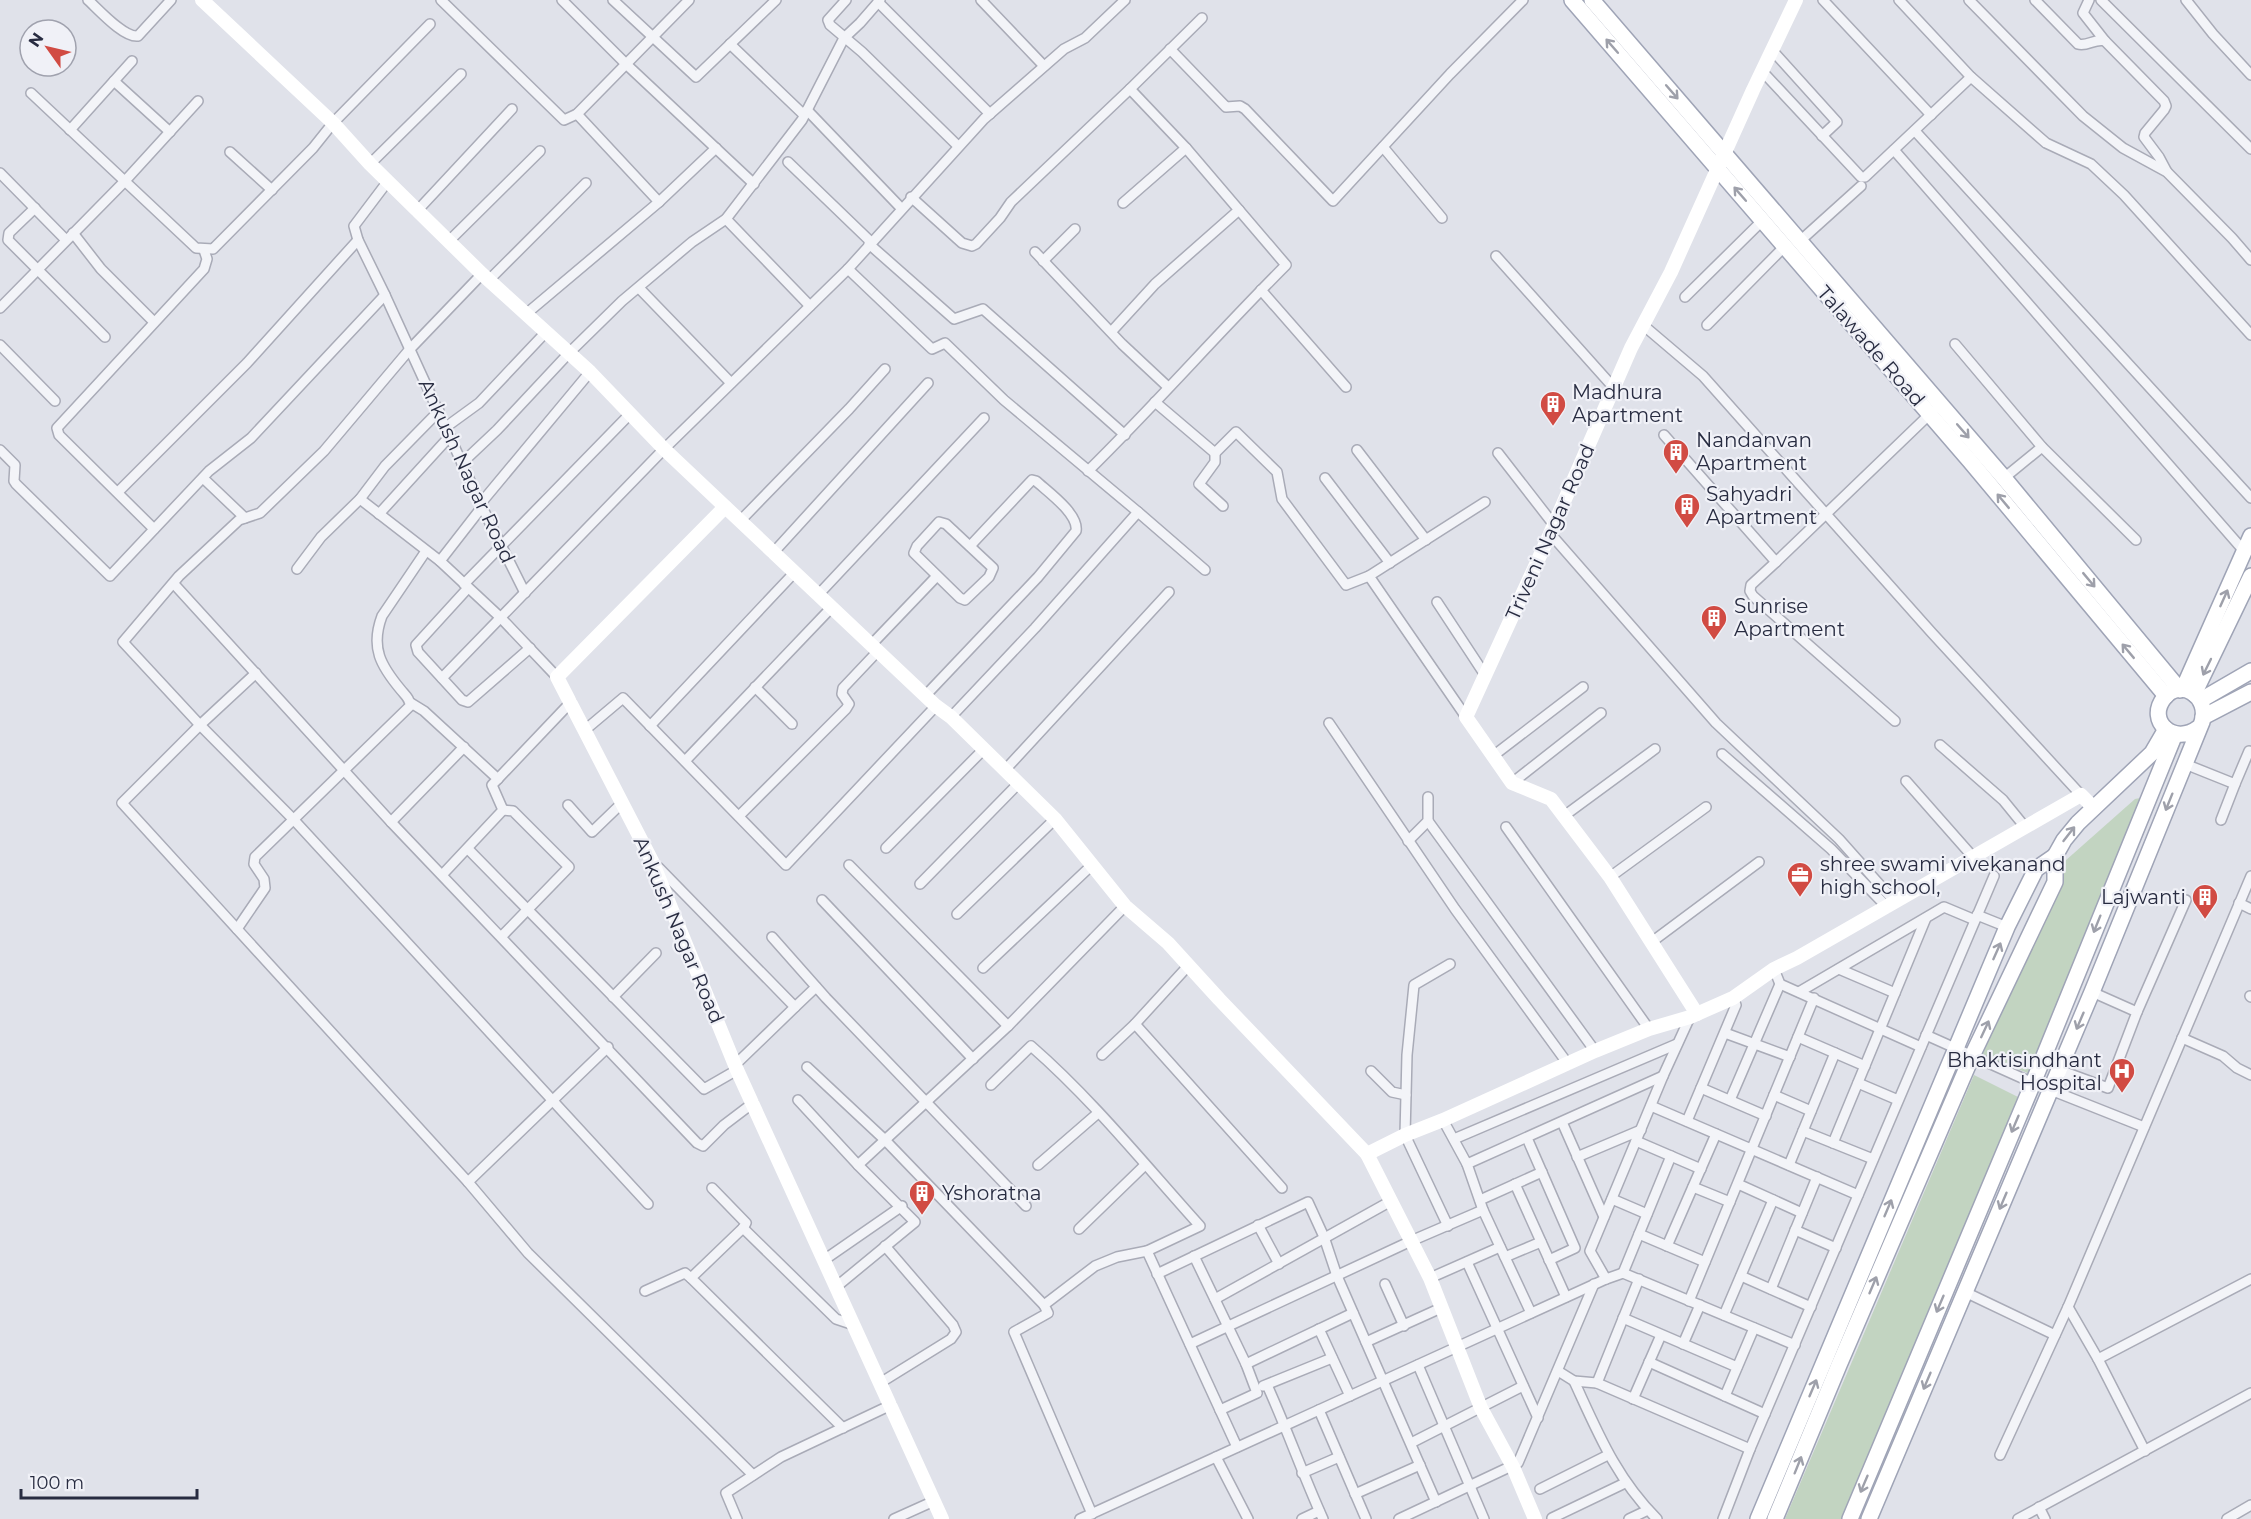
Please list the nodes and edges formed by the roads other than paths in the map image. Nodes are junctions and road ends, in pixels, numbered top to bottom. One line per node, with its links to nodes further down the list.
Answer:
1 (88, 0): 2 (street)
2 (171, 0)
3 (202, 0): 48 (street)
4 (441, 0): 45 (street)
5 (562, 0): 33 (street)
6 (613, 0): 26 (street)
7 (689, 0): 26 (street)
8 (776, 0): 29 (street)
9 (846, 0): 27 (street)
10 (981, 0): 34 (street)
11 (1125, 0): 34 (street)
12 (1523, 0): 54 (street)
13 (1572, 0): 64 (main road, Talawade Road, one-way to 13)
14 (1592, 0): 61 (main road, Talawade Road, one-way to 61)
15 (1796, 0): 31 (street, Triveni Nagar Road)
16 (1822, 0): 47 (street)
17 (1899, 0): 38 (street)
18 (1969, 0): 65 (street)
19 (2035, 0): 28 (street)
20 (2089, 0): 28 (street)
21 (2101, 0): 57 (street)
22 (2186, 0): 37 (street)
23 (879, 1): 27 (street); 46 (street)
24 (1202, 18): 30 (street)
25 (430, 24): 48 (street)
26 (652, 37): 29 (street); 33 (street)
27 (843, 38): 44 (street); 53 (street)
28 (2104, 41): 65 (street)
29 (730, 44): 44 (street)
30 (1170, 49): 40 (street); 54 (street)
31 (1772, 50): 35 (street, Triveni Nagar Road); 52 (street)
32 (132, 61): 39 (street)
33 (626, 64): 45 (street); 55 (street)
34 (1044, 66): 46 (street)
35 (1762, 71): 52 (street); 61 (street, Triveni Nagar Road)
36 (461, 74): 63 (street)
37 (2251, 75)
38 (1971, 77): 47 (street); 110 (street)
39 (114, 81): 49 (street); 51 (street)
40 (1130, 89): 56 (street); 73 (street)
41 (31, 93): 49 (street)
42 (198, 101): 51 (street)
43 (512, 109): 79 (street)
44 (806, 112): 70 (street); 77 (street)
45 (577, 114): 74 (street)
46 (990, 114): 53 (street)
47 (1931, 116): 50 (street)
48 (333, 123): 63 (street); 72 (street)
49 (70, 130): 68 (street)
50 (1915, 131): 58 (street); 144 (street)
51 (170, 132): 68 (street)
52 (1822, 136): 58 (street)
53 (958, 146): 73 (street)
54 (1383, 147): 80 (street)
55 (716, 148): 70 (street); 74 (street)
56 (1186, 148): 75 (street); 78 (street)
57 (2251, 149)
58 (1894, 150): 163 (street)
59 (540, 151): 86 (street)
60 (230, 152): 72 (street)
61 (1725, 153): 64 (street, Triveni Nagar Road); 87 (main road, Talawade Road)
62 (788, 162): 88 (street)
63 (370, 164): 67 (street)
64 (1718, 168): 82 (main road, Talawade Road, one-way to 64); 106 (street, Triveni Nagar Road)
65 (2167, 172): 93 (street)
66 (0, 173): 76 (street)
67 (388, 181): 79 (street); 85 (street)
68 (124, 182): 84 (street); 90 (street)
69 (586, 183): 97 (street)
70 (754, 184): 81 (street)
71 (1861, 186): 87 (street)
72 (272, 190): 90 (street)
73 (911, 197): 77 (street)
74 (659, 202): 104 (street)
75 (1123, 203)
76 (35, 208): 84 (street); 96 (street)
77 (901, 208): 88 (street)
78 (1239, 210): 99 (street); 109 (street)
79 (417, 211): 86 (street)
80 (1442, 218)
81 (726, 219): 98 (street); 103 (street)
82 (1763, 220): 89 (main road, Talawade Road); 101 (street)
83 (1075, 229): 94 (street)
84 (70, 237): 96 (street); 105 (street)
85 (358, 240): 100 (street, Ankush Nagar Road); 143 (street)
86 (449, 241): 97 (street)
87 (1800, 241): 125 (main road, Talawade Road)
88 (870, 243): 95 (street); 130 (street)
89 (1785, 246): 107 (street); 125 (main road, Talawade Road)
90 (204, 250): 105 (street)
91 (1035, 252): 94 (street)
92 (1496, 256): 122 (street)
93 (2251, 260)
94 (1043, 261): 109 (street)
95 (848, 269): 103 (street); 139 (street)
96 (37, 270): 102 (street); 111 (street)
97 (486, 277): 104 (street); 114 (street)
98 (639, 288): 115 (street); 118 (street)
99 (1261, 290): 120 (street); 121 (street)
100 (385, 295): 114 (street, Ankush Nagar Road); 140 (street)
101 (1685, 297)
102 (2, 301)
103 (810, 306): 118 (street)
104 (526, 314): 108 (street)
105 (154, 322): 143 (street)
106 (1643, 324): 122 (street, Triveni Nagar Road); 152 (street)
107 (1707, 325)
108 (546, 332): 115 (street); 129 (street)
109 (1112, 332): 120 (street)
110 (2251, 335)
111 (105, 337)
112 (1955, 344): 132 (street)
113 (0, 345): 123 (street)
114 (410, 349): 126 (street, Ankush Nagar Road); 153 (street)
115 (569, 353): 117 (street); 138 (street)
116 (885, 369): 154 (street)
117 (590, 372): 127 (street); 147 (street)
118 (731, 383): 133 (street)
119 (928, 383): 164 (street)
120 (1168, 387): 124 (street)
121 (1346, 387)
122 (1614, 388): 156 (street, Triveni Nagar Road)
123 (55, 401)
124 (1155, 402): 130 (street); 136 (street)
125 (1935, 409): 142 (main road, Talawade Road, one-way to 142); 152 (street); 193 (main road, Talawade Road, one-way to 125)
126 (439, 411): 129 (street, Ankush Nagar Road); 145 (street)
127 (630, 414): 133 (street); 161 (street)
128 (984, 418): 178 (street)
129 (448, 431): 138 (street, Ankush Nagar Road); 151 (street)
130 (1125, 435): 139 (street)
131 (1664, 435): 166 (street)
132 (2042, 447): 142 (street); 159 (street)
133 (663, 449): 149 (street); 177 (street)
134 (0, 450): 155 (street)
135 (1357, 450): 158 (street)
136 (1215, 453): 148 (street); 172 (street)
137 (1498, 453): 156 (street)
138 (462, 463): 147 (street, Ankush Nagar Road)
139 (1088, 471): 150 (street)
140 (203, 478): 153 (street); 155 (street)
141 (1325, 478): 167 (street)
142 (2004, 478): 193 (main road, Talawade Road, one-way to 193)
143 (118, 492): 155 (street)
144 (2251, 498)
145 (360, 500): 151 (street); 168 (street)
146 (1485, 502): 158 (street)
147 (481, 505): 161 (street, Ankush Nagar Road); 165 (street)
148 (1223, 506)
149 (724, 507): 154 (street); 188 (street)
150 (1138, 512): 169 (street); 199 (street)
151 (379, 514): 162 (street)
152 (1826, 514): 166 (street); 225 (street)
153 (245, 518): 174 (street)
154 (740, 521): 164 (street)
155 (154, 529)
156 (1551, 530): 187 (street, Triveni Nagar Road); 258 (street)
157 (2251, 536): 163 (main road)
158 (1426, 540): 167 (street)
159 (2136, 540)
160 (970, 546): 171 (street); 171 (street); 194 (street)
161 (502, 547): 175 (street); 177 (street, Ankush Nagar Road)
162 (426, 551): 165 (street); 196 (street)
163 (2244, 551): 182 (main road, one-way to 163)
164 (773, 552): 170 (street)
165 (440, 561): 175 (street)
166 (1776, 562): 201 (street)
167 (1390, 563): 172 (street)
168 (297, 569)
169 (1205, 570)
170 (795, 572): 178 (street); 206 (street)
171 (937, 576): 184 (street)
172 (1369, 576): 200 (street)
173 (2251, 576): 182 (main road)
174 (174, 584): 186 (street); 205 (street)
175 (466, 586): 181 (street); 189 (street)
176 (1169, 592): 218 (street)
177 (525, 593): 181 (street)
178 (818, 595): 180 (street)
179 (1437, 602): 187 (street)
180 (832, 607): 184 (street); 190 (street)
181 (501, 618): 183 (street); 189 (street)
182 (2218, 628): 193 (main road)
183 (530, 648): 188 (street); 189 (street)
184 (874, 648): 194 (street); 232 (street)
185 (2251, 671): 193 (main road)
186 (256, 673): 205 (street); 219 (street)
187 (1485, 675): 200 (street, Triveni Nagar Road)
188 (557, 677): 195 (street, Ankush Nagar Road)
189 (442, 678)
190 (755, 687): 204 (street); 216 (street)
191 (1583, 687): 215 (street)
192 (2251, 692): 203 (main road)
193 (2185, 694): 203 (main road); 208 (main road)
194 (925, 696): 197 (street)
195 (571, 702): 207 (street, Ankush Nagar Road); 220 (street)
196 (411, 703): 210 (street); 219 (street)
197 (936, 706): 199 (street); 232 (street)
198 (1601, 713): 222 (street)
199 (951, 717): 212 (street)
200 (1466, 717): 215 (street)
201 (1895, 721)
202 (1329, 723): 241 (street)
203 (2201, 723): 208 (main road); 217 (main road)
204 (792, 724)
205 (200, 725): 235 (street); 266 (street)
206 (650, 726): 207 (street); 216 (street)
207 (585, 730): 227 (street, Ankush Nagar Road)
208 (2170, 732): 230 (main road); 315 (main road, one-way to 315)
209 (1940, 745): 240 (street)
210 (464, 747): 220 (street); 238 (street)
211 (1654, 749): 233 (street)
212 (984, 750): 218 (street); 242 (street)
213 (2249, 751): 223 (street)
214 (1722, 754): 258 (street)
215 (1493, 756): 222 (street)
216 (685, 760): 232 (street)
217 (2185, 764): 223 (street); 279 (main road, one-way to 279)
218 (1005, 770): 224 (street)
219 (345, 771): 235 (street); 238 (street)
220 (498, 779): 231 (street)
221 (1906, 781): 245 (street)
222 (1512, 783): 233 (street)
223 (2235, 783): 236 (street)
224 (1018, 784): 234 (street); 254 (street)
225 (2081, 795): 230 (street); 240 (street)
226 (1428, 797): 237 (street)
227 (622, 803): 228 (street); 246 (street, Ankush Nagar Road)
228 (568, 805)
229 (1706, 807): 253 (street)
230 (2094, 808): 244 (main road, one-way to 230)
231 (503, 810): 243 (street); 261 (street)
232 (739, 816)
233 (1564, 816): 253 (street)
234 (1055, 819): 249 (street); 262 (street)
235 (294, 820): 266 (street); 321 (street)
236 (2221, 820)
237 (1428, 821): 241 (street); 300 (street)
238 (392, 822): 250 (street)
239 (1506, 826): 289 (street)
240 (2025, 827): 245 (street)
241 (1408, 841): 306 (street)
242 (886, 848)
243 (468, 849): 250 (street); 261 (street)
244 (2055, 856): 265 (main road); 303 (main road, one-way to 244)
245 (1973, 857): 258 (street)
246 (652, 861): 284 (street); 308 (street, Ankush Nagar Road)
247 (1759, 862): 269 (street)
248 (849, 865): 288 (street)
249 (1092, 865): 259 (street); 273 (street)
250 (443, 874): 267 (street)
251 (1995, 876): 263 (street)
252 (2251, 876): 257 (street)
253 (1610, 877): 269 (street)
254 (920, 884)
255 (822, 900): 305 (street)
256 (2186, 900): 285 (street)
257 (2239, 903): 260 (street); 294 (street)
258 (1891, 904): 274 (street)
259 (1125, 906): 272 (street); 288 (street)
260 (2251, 909)
261 (528, 910): 267 (street); 281 (street)
262 (957, 914)
263 (1976, 917): 264 (street); 265 (street); 292 (street)
264 (1926, 918): 275 (street); 280 (street)
265 (2007, 927): 299 (main road, one-way to 265)
266 (237, 929): 357 (street)
267 (502, 936): 297 (street)
268 (772, 937): 277 (street)
269 (1653, 941): 286 (street)
270 (656, 953): 281 (street)
271 (1450, 964): 319 (street)
272 (1188, 966): 287 (street); 345 (street)
273 (983, 968)
274 (1774, 969): 276 (street); 282 (street)
275 (1839, 969): 278 (street); 280 (street)
276 (1780, 984): 278 (street); 296 (street)
277 (816, 987): 284 (street); 325 (street)
278 (1799, 992): 283 (street)
279 (2092, 992): 285 (street); 310 (main road, one-way to 310)
280 (1895, 993): 290 (street)
281 (613, 997): 308 (street)
282 (1733, 998): 286 (street); 291 (street)
283 (1814, 998): 290 (street); 293 (street)
284 (795, 1008): 308 (street)
285 (2137, 1012): 310 (street)
286 (1694, 1016): 289 (street); 295 (street)
287 (1135, 1024): 302 (street); 362 (street)
288 (1008, 1026): 305 (street)
289 (1649, 1029): 300 (street)
290 (1880, 1029): 298 (street); 307 (street)
291 (1725, 1033): 296 (street); 317 (street)
292 (1926, 1035): 298 (street); 299 (street)
293 (1798, 1037): 301 (street); 304 (street)
294 (2182, 1038): 312 (street); 334 (street)
295 (1677, 1044): 313 (street); 340 (street)
296 (1755, 1044): 304 (street); 323 (street)
297 (608, 1047): 321 (street); 326 (street)
298 (1921, 1047): 324 (street)
299 (1954, 1048): 303 (street); 501 (main road, one-way to 299)
300 (1595, 1051): 306 (street)
301 (1835, 1053): 307 (street); 328 (street)
302 (1102, 1055)
303 (1972, 1056): 315 (street); 502 (main road, one-way to 303)
304 (1790, 1057): 320 (street)
305 (973, 1059): 325 (street)
306 (1568, 1064): 331 (street)
307 (1865, 1066): 314 (street)
308 (736, 1067): 326 (street, Ankush Nagar Road)
309 (807, 1067): 341 (street)
310 (2059, 1070): 318 (main road)
311 (1371, 1071): 319 (street)
312 (2251, 1075)
313 (1663, 1076): 327 (street); 333 (street)
314 (1858, 1083): 324 (street); 343 (street)
315 (2032, 1083): 318 (street); 503 (main road, one-way to 503)
316 (991, 1085): 329 (street)
317 (1701, 1088): 323 (street); 332 (street)
318 (2050, 1090): 334 (street); 411 (main road, one-way to 411)
319 (1406, 1095): 337 (street)
320 (1774, 1095): 328 (street); 330 (street)
321 (551, 1100): 357 (street); 369 (street)
322 (798, 1100): 350 (street)
323 (1730, 1100): 330 (street)
324 (1898, 1101): 348 (street)
325 (926, 1102): 341 (street); 371 (street)
326 (753, 1103): 392 (street, Ankush Nagar Road)
327 (1651, 1106): 332 (street); 335 (street)
328 (1811, 1111): 336 (street)
329 (1098, 1113): 351 (street); 352 (street)
330 (1766, 1116): 344 (street)
331 (1443, 1120): 337 (street); 340 (street)
332 (1687, 1121): 338 (street)
333 (1562, 1122): 339 (street); 347 (street)
334 (2144, 1127): 418 (street)
335 (1641, 1130): 342 (street); 347 (street)
336 (1803, 1131): 343 (street); 353 (street)
337 (1405, 1134): 345 (street); 377 (street)
338 (1716, 1134): 344 (street); 354 (street)
339 (1527, 1138): 349 (street); 355 (street)
340 (1454, 1139): 349 (street)
341 (885, 1140): 350 (street); 415 (street)
342 (1636, 1141): 346 (street); 364 (street)
343 (1833, 1143): 348 (street)
344 (1752, 1149): 353 (street); 359 (street)
345 (1367, 1154): 367 (street)
346 (1671, 1156): 354 (street); 374 (street)
347 (1577, 1157): 375 (street)
348 (1873, 1159): 363 (street)
349 (1467, 1164): 365 (street)
350 (858, 1165): 370 (street)
351 (1038, 1165)
352 (1145, 1165): 379 (street); 389 (street)
353 (1789, 1165): 356 (street)
354 (1701, 1169): 360 (street)
355 (1542, 1172): 358 (street); 393 (street)
356 (1817, 1177): 363 (street); 373 (street)
357 (468, 1182): 475 (street)
358 (1515, 1184): 365 (street); 384 (street)
359 (1738, 1184): 366 (street); 368 (street)
360 (1693, 1187): 368 (street); 386 (street)
361 (712, 1188): 378 (street)
362 (1282, 1188)
363 (1858, 1195): 388 (street)
364 (1612, 1199): 374 (street); 375 (street)
365 (1480, 1200): 372 (street)
366 (1773, 1200): 373 (street); 400 (street)
367 (1391, 1201): 382 (street); 383 (street)
368 (1730, 1203): 395 (street)
369 (648, 1204)
370 (902, 1206): 385 (street); 392 (street)
371 (1026, 1206)
372 (1483, 1210): 377 (street); 387 (street)
373 (1802, 1213): 380 (street)
374 (1647, 1214): 381 (street)
375 (1604, 1217): 403 (street)
376 (1258, 1225): 382 (street); 390 (street); 396 (street)
377 (1448, 1226): 383 (street)
378 (743, 1228): 401 (street); 424 (street)
379 (1079, 1229)
380 (1795, 1230): 388 (street); 409 (street)
381 (1639, 1234): 386 (street); 397 (street)
382 (1324, 1237): 396 (street); 399 (street)
383 (1411, 1241): 399 (street); 402 (street)
384 (1541, 1242): 391 (street); 393 (street)
385 (885, 1246): 408 (street); 446 (street)
386 (1667, 1246): 395 (street)
387 (1500, 1247): 391 (street); 394 (street)
388 (1836, 1248): 417 (street)
389 (1147, 1251): 398 (street); 415 (street)
390 (1194, 1256): 398 (street); 413 (street)
391 (1505, 1257): 421 (street)
392 (824, 1260): 408 (street, Ankush Nagar Road)
393 (1549, 1260): 412 (street)
394 (1467, 1262): 402 (street); 429 (street)
395 (1706, 1262): 414 (street)
396 (1279, 1264): 413 (street)
397 (1623, 1273): 403 (street); 404 (street)
398 (1157, 1274): 433 (street)
399 (1337, 1275): 420 (street); 425 (street)
400 (1741, 1276): 409 (street); 422 (street)
401 (691, 1278): 410 (street); 462 (street)
402 (1430, 1278): 419 (street)
403 (1606, 1279): 407 (street)
404 (1639, 1279): 414 (street); 423 (street)
405 (2251, 1279): 438 (street)
406 (1385, 1284): 426 (street)
407 (1594, 1284): 412 (street); 443 (street)
408 (836, 1287): 424 (street, Ankush Nagar Road)
409 (1771, 1289): 417 (street)
410 (645, 1291)
411 (1965, 1293): 431 (street); 504 (main road, one-way to 504)
412 (1566, 1297): 421 (street)
413 (1215, 1299): 425 (street)
414 (1689, 1301): 416 (street)
415 (1044, 1305): 485 (street)
416 (1700, 1305): 422 (street); 434 (street)
417 (1811, 1306): 435 (street)
418 (2068, 1307): 431 (street); 438 (street)
419 (1441, 1308): 426 (street); 436 (street)
420 (1353, 1313): 428 (street); 432 (street)
421 (1531, 1313): 429 (street)
422 (1724, 1315): 427 (street)
423 (1623, 1318): 430 (street); 447 (street)
424 (854, 1325): 446 (street, Ankush Nagar Road)
425 (1227, 1326): 433 (street); 440 (street)
426 (1404, 1326): 432 (street)
427 (1754, 1328): 435 (street); 442 (street)
428 (1319, 1329): 437 (street); 440 (street)
429 (1497, 1329): 436 (street); 449 (street)
430 (1661, 1335): 434 (street); 439 (street)
431 (2055, 1335): 469 (street)
432 (1366, 1342): 444 (street)
433 (1190, 1344): 457 (street)
434 (1683, 1344): 442 (street)
435 (1795, 1345): 459 (street)
436 (1459, 1347): 441 (street); 456 (street)
437 (1332, 1358): 448 (street); 452 (street)
438 (2098, 1359): 467 (street)
439 (1649, 1362): 453 (street); 454 (street)
440 (1246, 1364): 450 (street)
441 (1418, 1365): 444 (street); 463 (street)
442 (1737, 1367): 453 (street)
443 (1557, 1371): 445 (street); 460 (street)
444 (1383, 1381): 452 (street); 464 (street)
445 (1574, 1381): 447 (street); 468 (street)
446 (880, 1383): 455 (street, Ankush Nagar Road)
447 (1597, 1383): 454 (street)
448 (1267, 1385): 450 (street); 461 (street)
449 (1523, 1386): 456 (street); 460 (street)
450 (1255, 1389): 457 (street)
451 (2251, 1393): 467 (street)
452 (1350, 1396): 458 (street)
453 (1725, 1396): 459 (street)
454 (1633, 1399): 466 (street)
455 (891, 1405): 462 (street); 480 (street, Ankush Nagar Road)
456 (1481, 1408): 463 (street); 473 (street)
457 (1220, 1410): 465 (street)
458 (1319, 1410): 461 (street); 471 (street)
459 (1765, 1414): 466 (street)
460 (1538, 1418): 473 (street)
461 (1286, 1425): 465 (street); 474 (street)
462 (843, 1428): 475 (street)
463 (1444, 1428): 464 (street); 477 (street)
464 (1411, 1443): 472 (street)
465 (1237, 1447): 470 (street)
466 (1750, 1449): 500 (street)
467 (2145, 1451): 483 (street)
468 (1608, 1455): 476 (street); 478 (street)
469 (2000, 1455)
470 (1216, 1457): 485 (street); 493 (street)
471 (1339, 1457): 474 (street); 479 (street)
472 (1420, 1465): 479 (street); 481 (street)
473 (1513, 1467): 477 (street); 497 (street)
474 (1302, 1473): 486 (street)
475 (753, 1475): 489 (street)
476 (1625, 1483): 484 (street); 488 (street)
477 (1471, 1487): 481 (street); 496 (street)
478 (1540, 1489)
479 (1355, 1494): 495 (street)
480 (934, 1501): 490 (street); 491 (street, Ankush Nagar Road)
481 (1436, 1502): 487 (street)
482 (2251, 1505): 507 (street)
483 (2039, 1507): 505 (street); 506 (street)
484 (1648, 1510): 498 (street); 499 (street)
485 (1092, 1514): 492 (street)
486 (1321, 1515): 494 (street)
487 (1404, 1518)
488 (1552, 1518)
489 (737, 1519)
490 (894, 1519)
491 (942, 1519)
492 (1080, 1519)
493 (1248, 1519)
494 (1302, 1519)
495 (1366, 1519)
496 (1484, 1519)
497 (1535, 1519)
498 (1629, 1519)
499 (1657, 1519)
500 (1723, 1519)
501 (1758, 1519)
502 (1775, 1519)
503 (1850, 1519)
504 (1869, 1519)
505 (2018, 1519)
506 (2045, 1519)
507 (2227, 1519)

